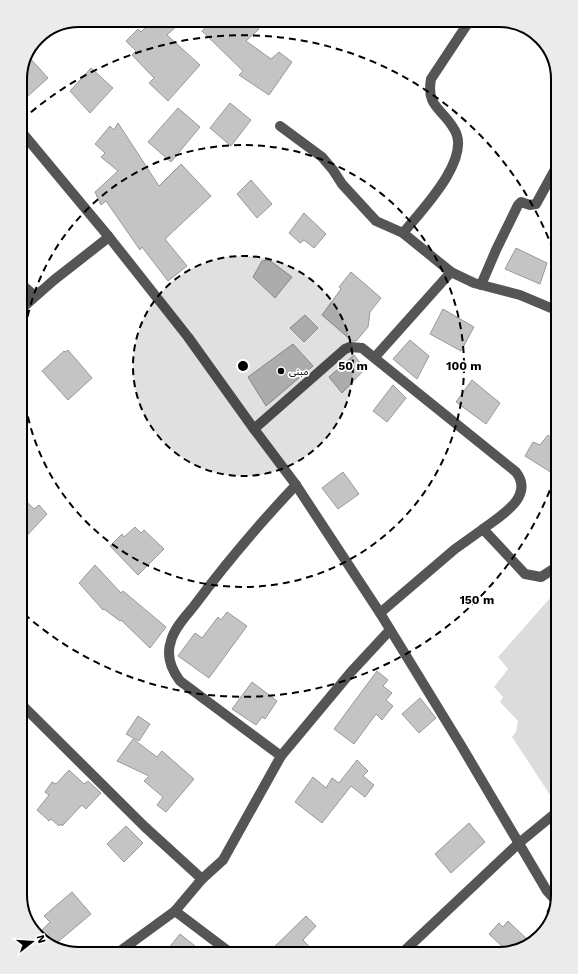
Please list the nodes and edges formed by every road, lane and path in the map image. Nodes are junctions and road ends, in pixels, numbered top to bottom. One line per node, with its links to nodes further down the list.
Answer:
1 (465, 27): 5 (street)
2 (280, 126): 5 (street)
3 (27, 138): 6 (street)
4 (551, 177): 8 (street)
5 (403, 234): 7 (street)
6 (109, 236): 10 (street); 14 (street)
7 (451, 272): 8 (street); 13 (street)
8 (482, 285): 12 (street)
9 (27, 290): 10 (street)
10 (34, 296): 11 (street)
11 (27, 303)
12 (551, 308)
13 (375, 357): 14 (street); 16 (street)
14 (254, 430): 15 (street)
15 (296, 485): 18 (street); 21 (street)
16 (483, 529): 17 (street); 18 (street)
17 (551, 571)
18 (380, 614): 19 (street)
19 (390, 630): 21 (street); 23 (street)
20 (27, 711): 24 (street)
21 (281, 756): 24 (street)
22 (551, 817): 23 (street)
23 (519, 843): 25 (street); 31 (street)
24 (202, 879): 28 (street)
25 (547, 891): 26 (street); 27 (street)
26 (551, 895)
27 (550, 904)
28 (175, 911): 29 (street); 30 (street)
29 (126, 947)
30 (223, 947)
31 (408, 947)

